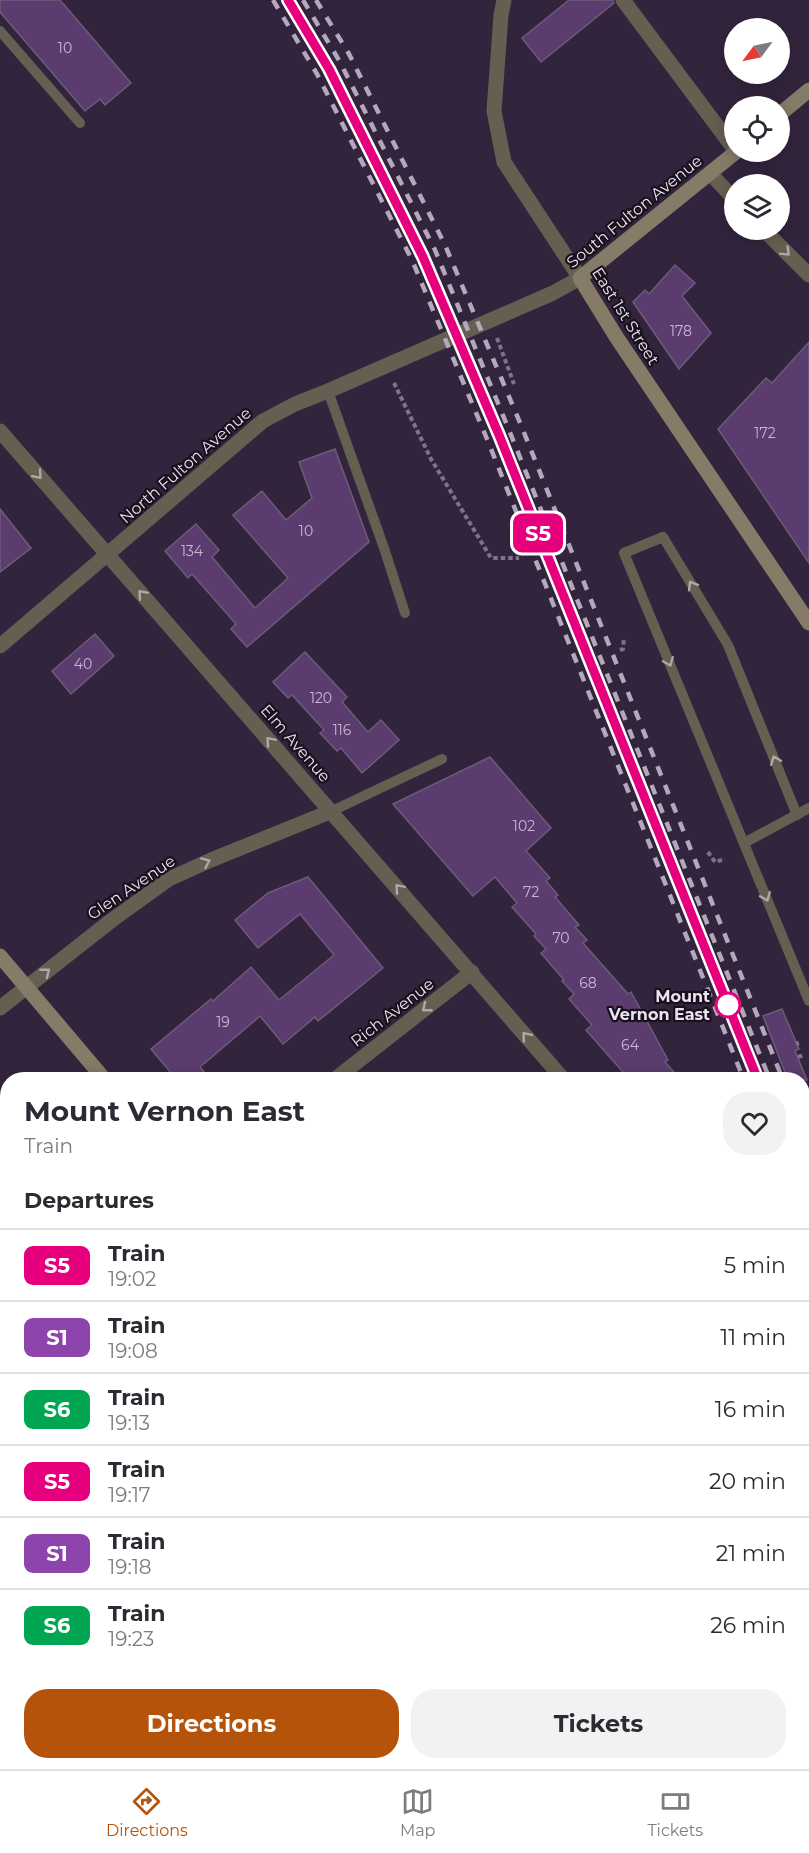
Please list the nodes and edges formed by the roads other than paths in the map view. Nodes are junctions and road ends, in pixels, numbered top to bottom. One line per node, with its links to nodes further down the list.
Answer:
1 (504, 0): 13 (street, East 1st Street)
2 (623, 0): 7 (street)
3 (0, 30): 6 (lane)
4 (809, 90): 5 (main road)
5 (790, 106)
6 (80, 123)
7 (724, 136)
8 (724, 161): 9 (main road, South Fulton Avenue)
9 (710, 173): 10 (street); 13 (main road, South Fulton Avenue)
10 (724, 188)
11 (774, 240): 12 (street, one-way to 12)
12 (809, 275)
13 (580, 278): 14 (street, South Fulton Avenue); 19 (main road, East 1st Street)
14 (452, 337): 15 (street, North Fulton Avenue)
15 (328, 392): 17 (street, North Fulton Avenue); 18 (lane)
16 (0, 431): 17 (street, Elm Avenue, one-way to 17)
17 (108, 555): 20 (street, North Fulton Avenue); 23 (street, Elm Avenue, one-way to 17)
18 (405, 613)
19 (809, 623)
20 (0, 646)
21 (442, 759): 23 (lane)
22 (809, 808): 24 (lane)
23 (332, 811): 27 (street, Elm Avenue, one-way to 23); 28 (street, Glen Avenue, one-way to 23)
24 (797, 814): 25 (lane); 25 (lane, one-way to 25)
25 (744, 843): 29 (lane, one-way to 29)
26 (0, 956): 28 (main road)
27 (472, 972): 32 (street, Rich Avenue, one-way to 32); 33 (street, Elm Avenue, one-way to 27)
28 (27, 987): 30 (street, Glen Avenue); 31 (main road)
29 (809, 1001)
30 (0, 1008)
31 (98, 1072)
32 (344, 1072)
33 (557, 1072)

